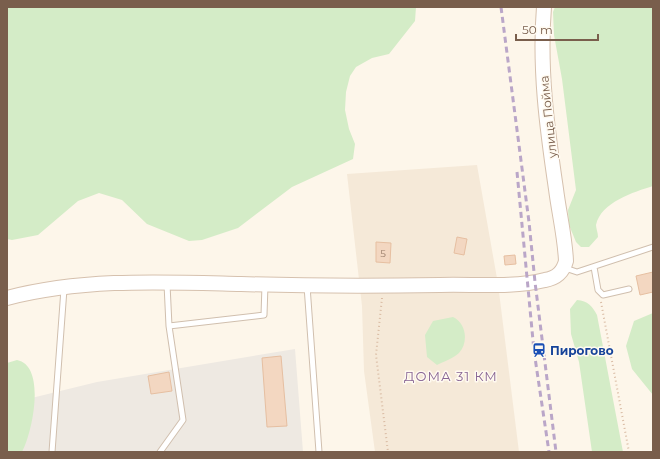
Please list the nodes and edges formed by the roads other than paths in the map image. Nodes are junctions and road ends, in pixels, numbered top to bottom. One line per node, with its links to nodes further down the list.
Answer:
1 (544, 7): 4 (main road, улица Пойма)
2 (653, 248): 3 (lane)
3 (594, 267): 4 (lane); 9 (lane)
4 (564, 268): 7 (main road)
5 (166, 282): 6 (main road); 8 (main road); 11 (lane)
6 (265, 285): 7 (main road); 11 (lane)
7 (307, 285): 14 (lane)
8 (64, 286): 10 (main road); 12 (lane)
9 (629, 289)
10 (7, 298)
11 (169, 326): 13 (lane)
12 (52, 452)
13 (160, 452)
14 (319, 452)

